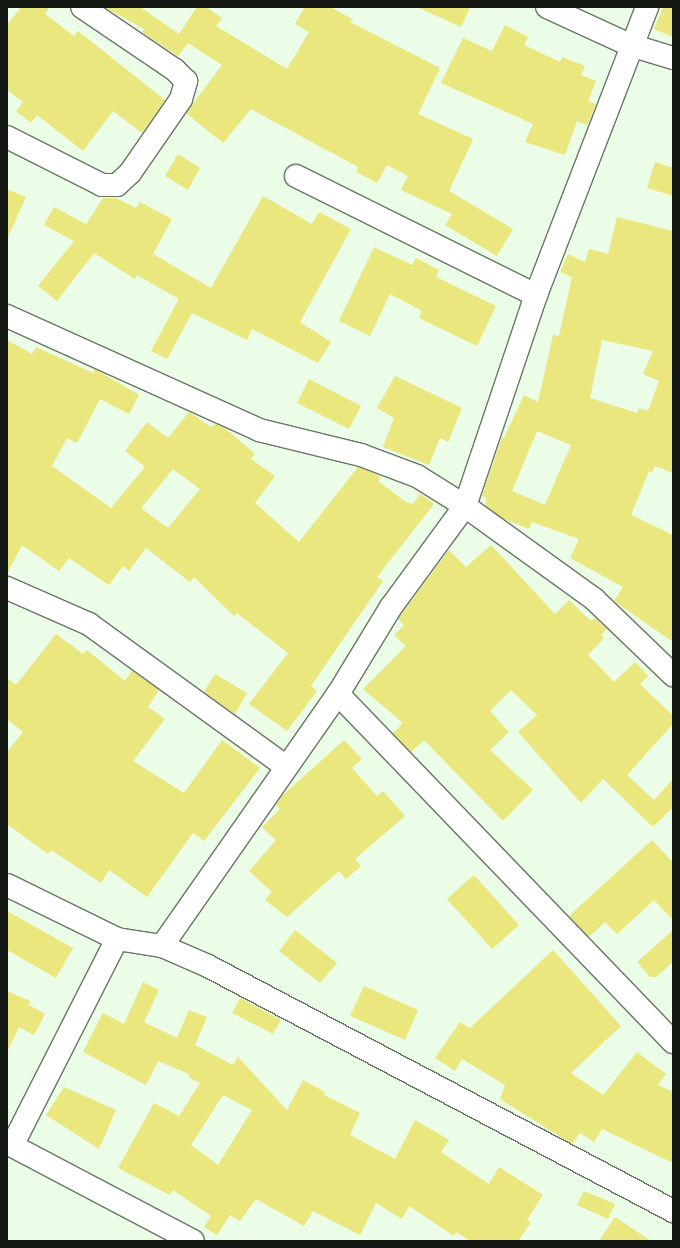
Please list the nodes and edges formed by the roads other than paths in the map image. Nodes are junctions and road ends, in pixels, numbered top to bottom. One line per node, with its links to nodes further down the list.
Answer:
1 (82, 7): 6 (street)
2 (547, 7): 4 (street)
3 (647, 7): 4 (street)
4 (630, 45): 5 (street); 8 (street)
5 (673, 58)
6 (7, 138)
7 (296, 176): 8 (street)
8 (536, 295): 10 (street)
9 (7, 316): 10 (street)
10 (465, 506): 12 (street); 13 (street)
11 (7, 588): 14 (street)
12 (673, 675)
13 (338, 694): 14 (street); 18 (street)
14 (285, 766): 17 (street)
15 (7, 885): 16 (street)
16 (117, 939): 17 (street); 19 (street)
17 (162, 946): 20 (street)
18 (673, 1042)
19 (10, 1144): 21 (street)
20 (673, 1211)
21 (192, 1241)

